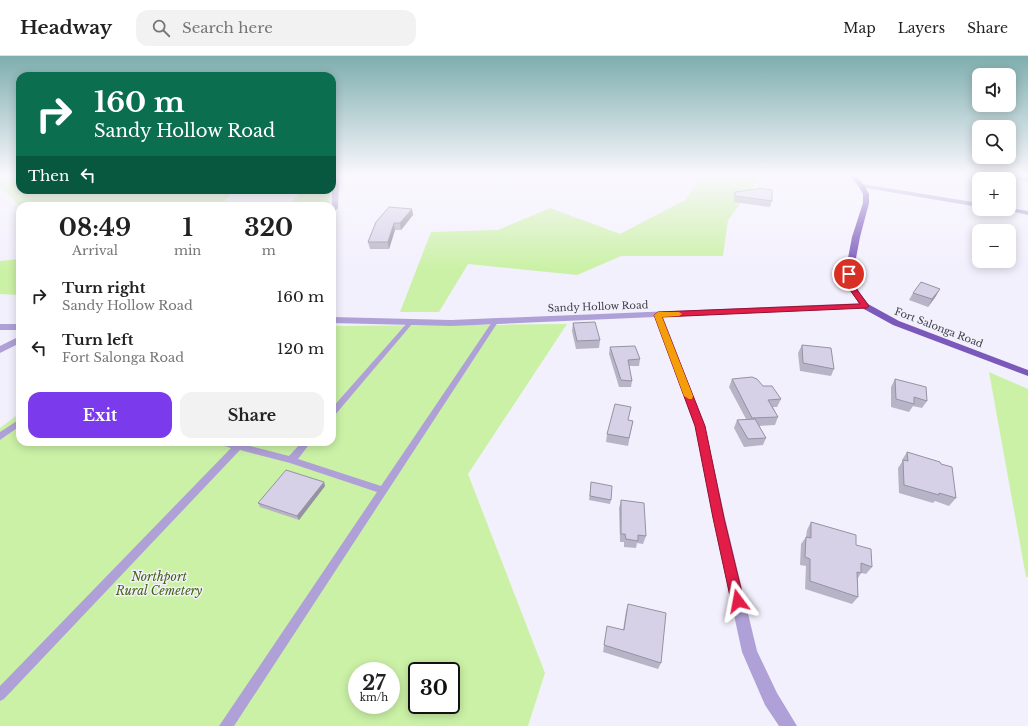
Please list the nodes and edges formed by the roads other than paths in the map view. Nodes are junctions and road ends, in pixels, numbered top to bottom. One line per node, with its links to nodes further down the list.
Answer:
1 (865, 206): 4 (main road, Fort Salonga Road)
2 (1016, 211): 3 (street)
3 (1028, 213)
4 (865, 306): 5 (street, Sandy Hollow Road); 13 (main road, Fort Salonga Road)
5 (658, 315): 7 (street, Sandy Hollow Road); 23 (street)
6 (336, 320): 8 (street, Sandy Hollow Road)
7 (495, 322): 8 (street, Sandy Hollow Road); 20 (lane)
8 (410, 323): 14 (lane)
9 (16, 326): 10 (street)
10 (0, 327)
11 (16, 341): 12 (street)
12 (0, 350)
13 (1028, 373)
14 (336, 408)
15 (16, 425): 16 (lane)
16 (0, 437)
17 (238, 446): 19 (lane); 21 (lane)
18 (303, 446): 19 (lane)
19 (291, 460): 20 (lane)
20 (383, 490): 22 (lane)
21 (0, 695)
22 (226, 726)
23 (789, 726)

